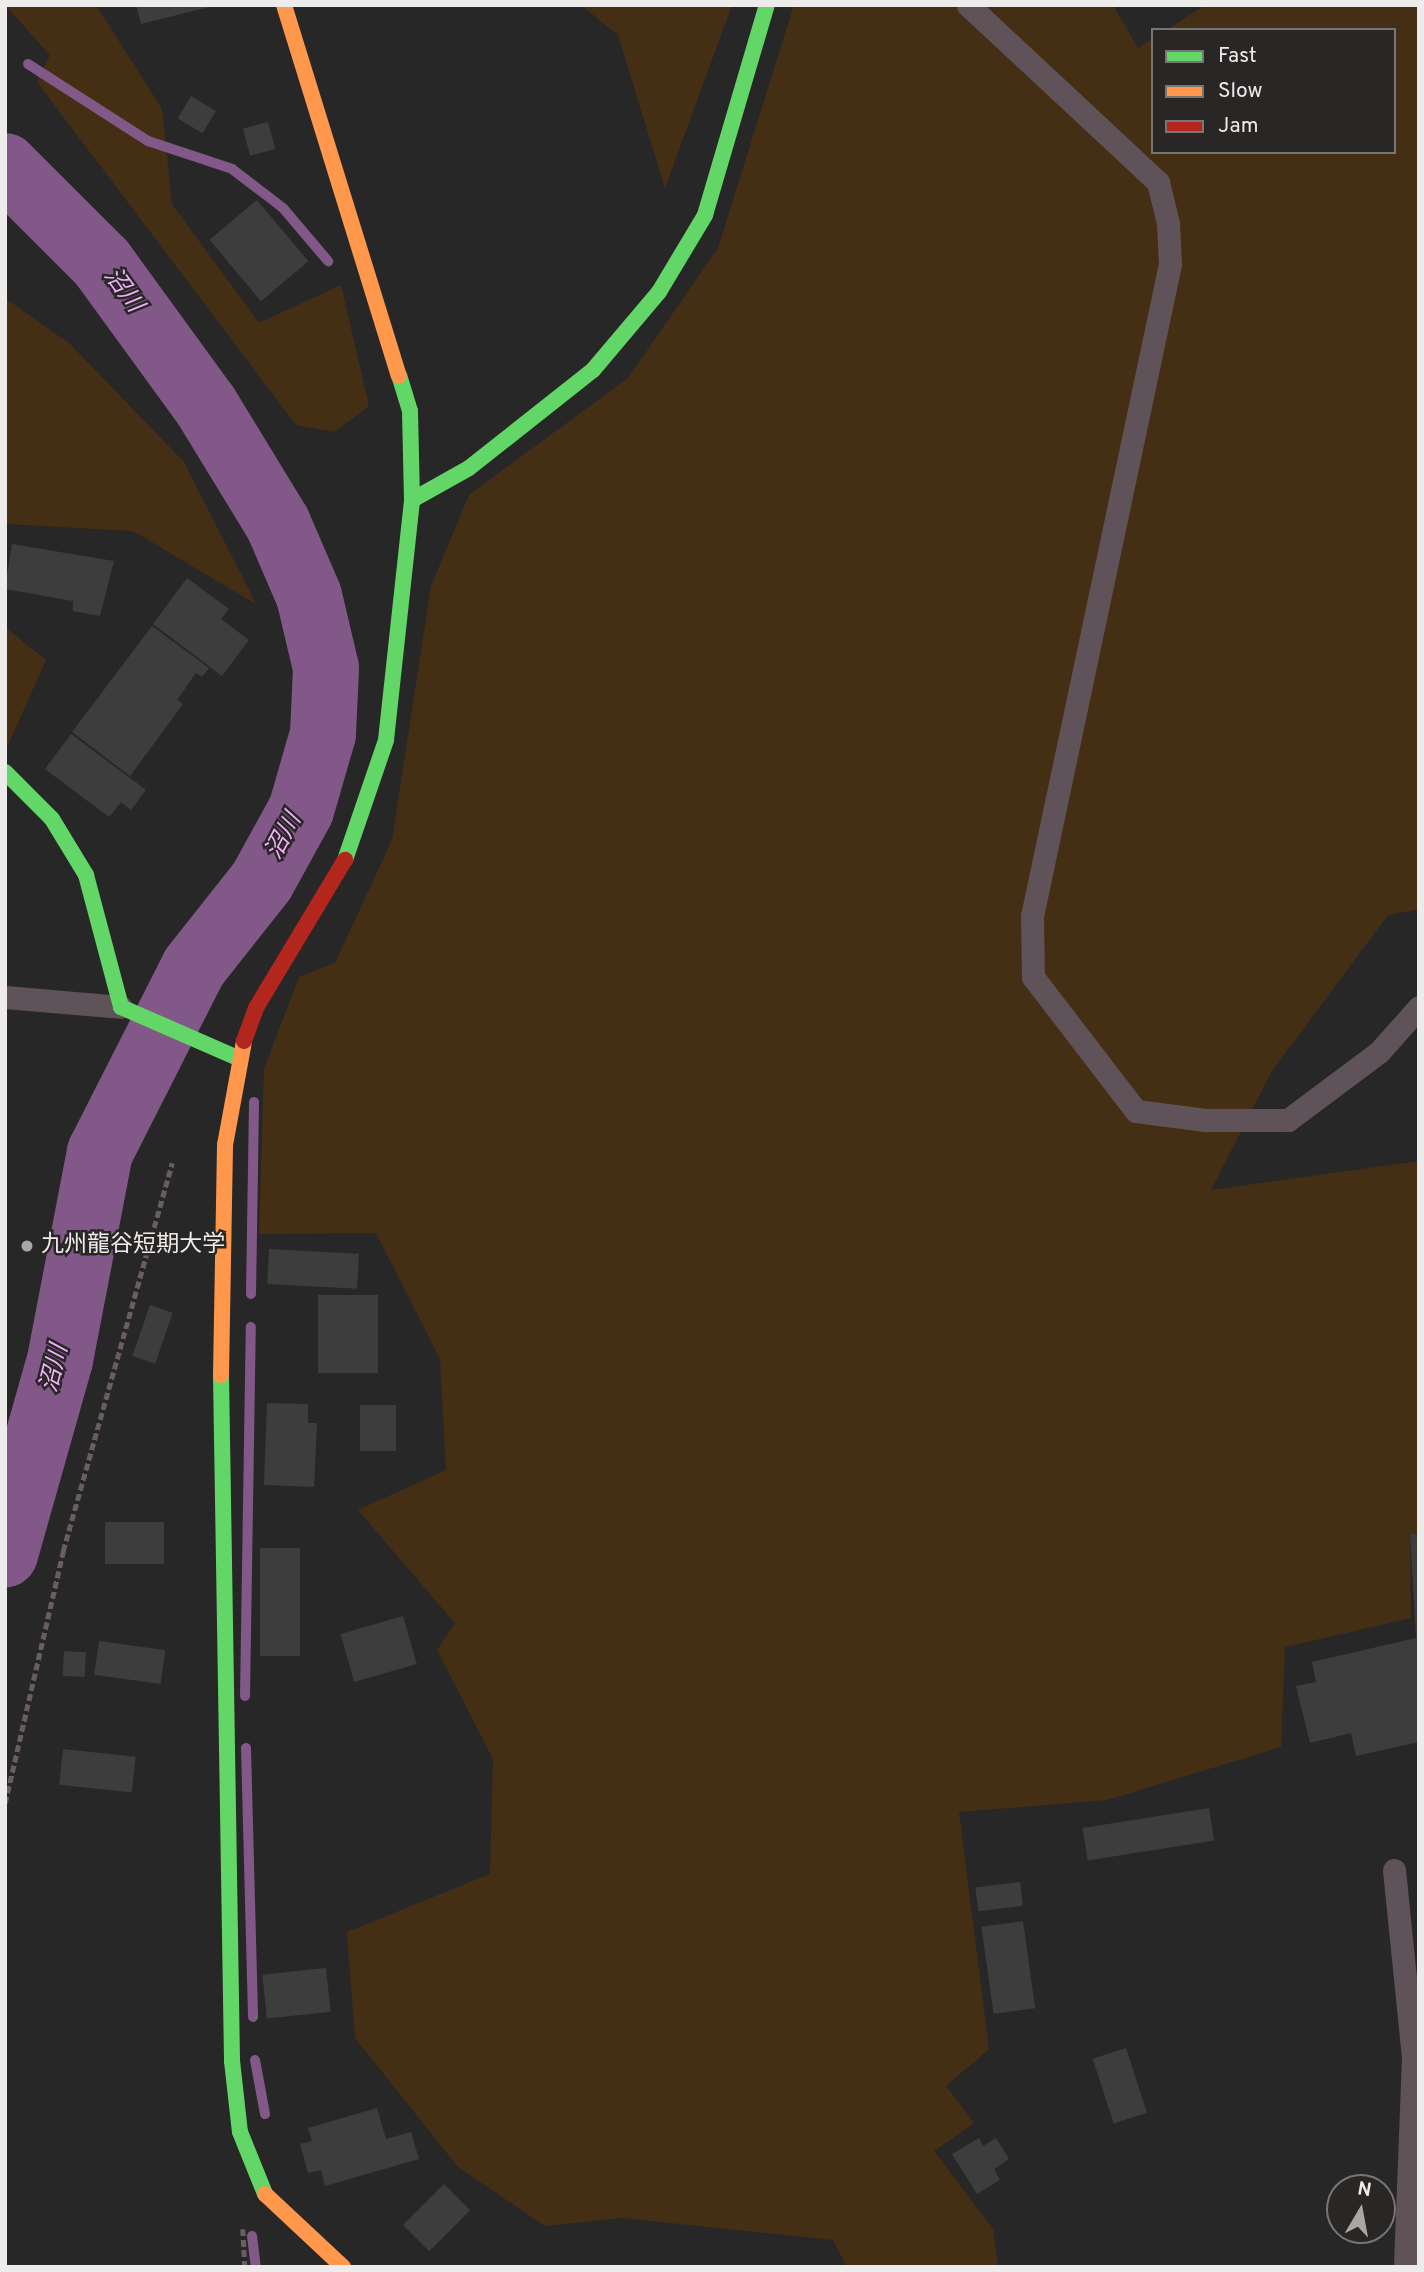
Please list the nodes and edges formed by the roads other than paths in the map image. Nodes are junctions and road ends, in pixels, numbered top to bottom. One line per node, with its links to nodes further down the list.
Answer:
1 (284, 5): 4 (street)
2 (767, 5): 4 (street)
3 (968, 5): 8 (lane)
4 (412, 500): 9 (street)
5 (5, 772): 7 (street)
6 (5, 997): 7 (lane)
7 (121, 1007): 9 (street)
8 (1419, 1007)
9 (238, 1058): 11 (street)
10 (1394, 1870): 12 (lane)
11 (343, 2267)
12 (1405, 2267)

